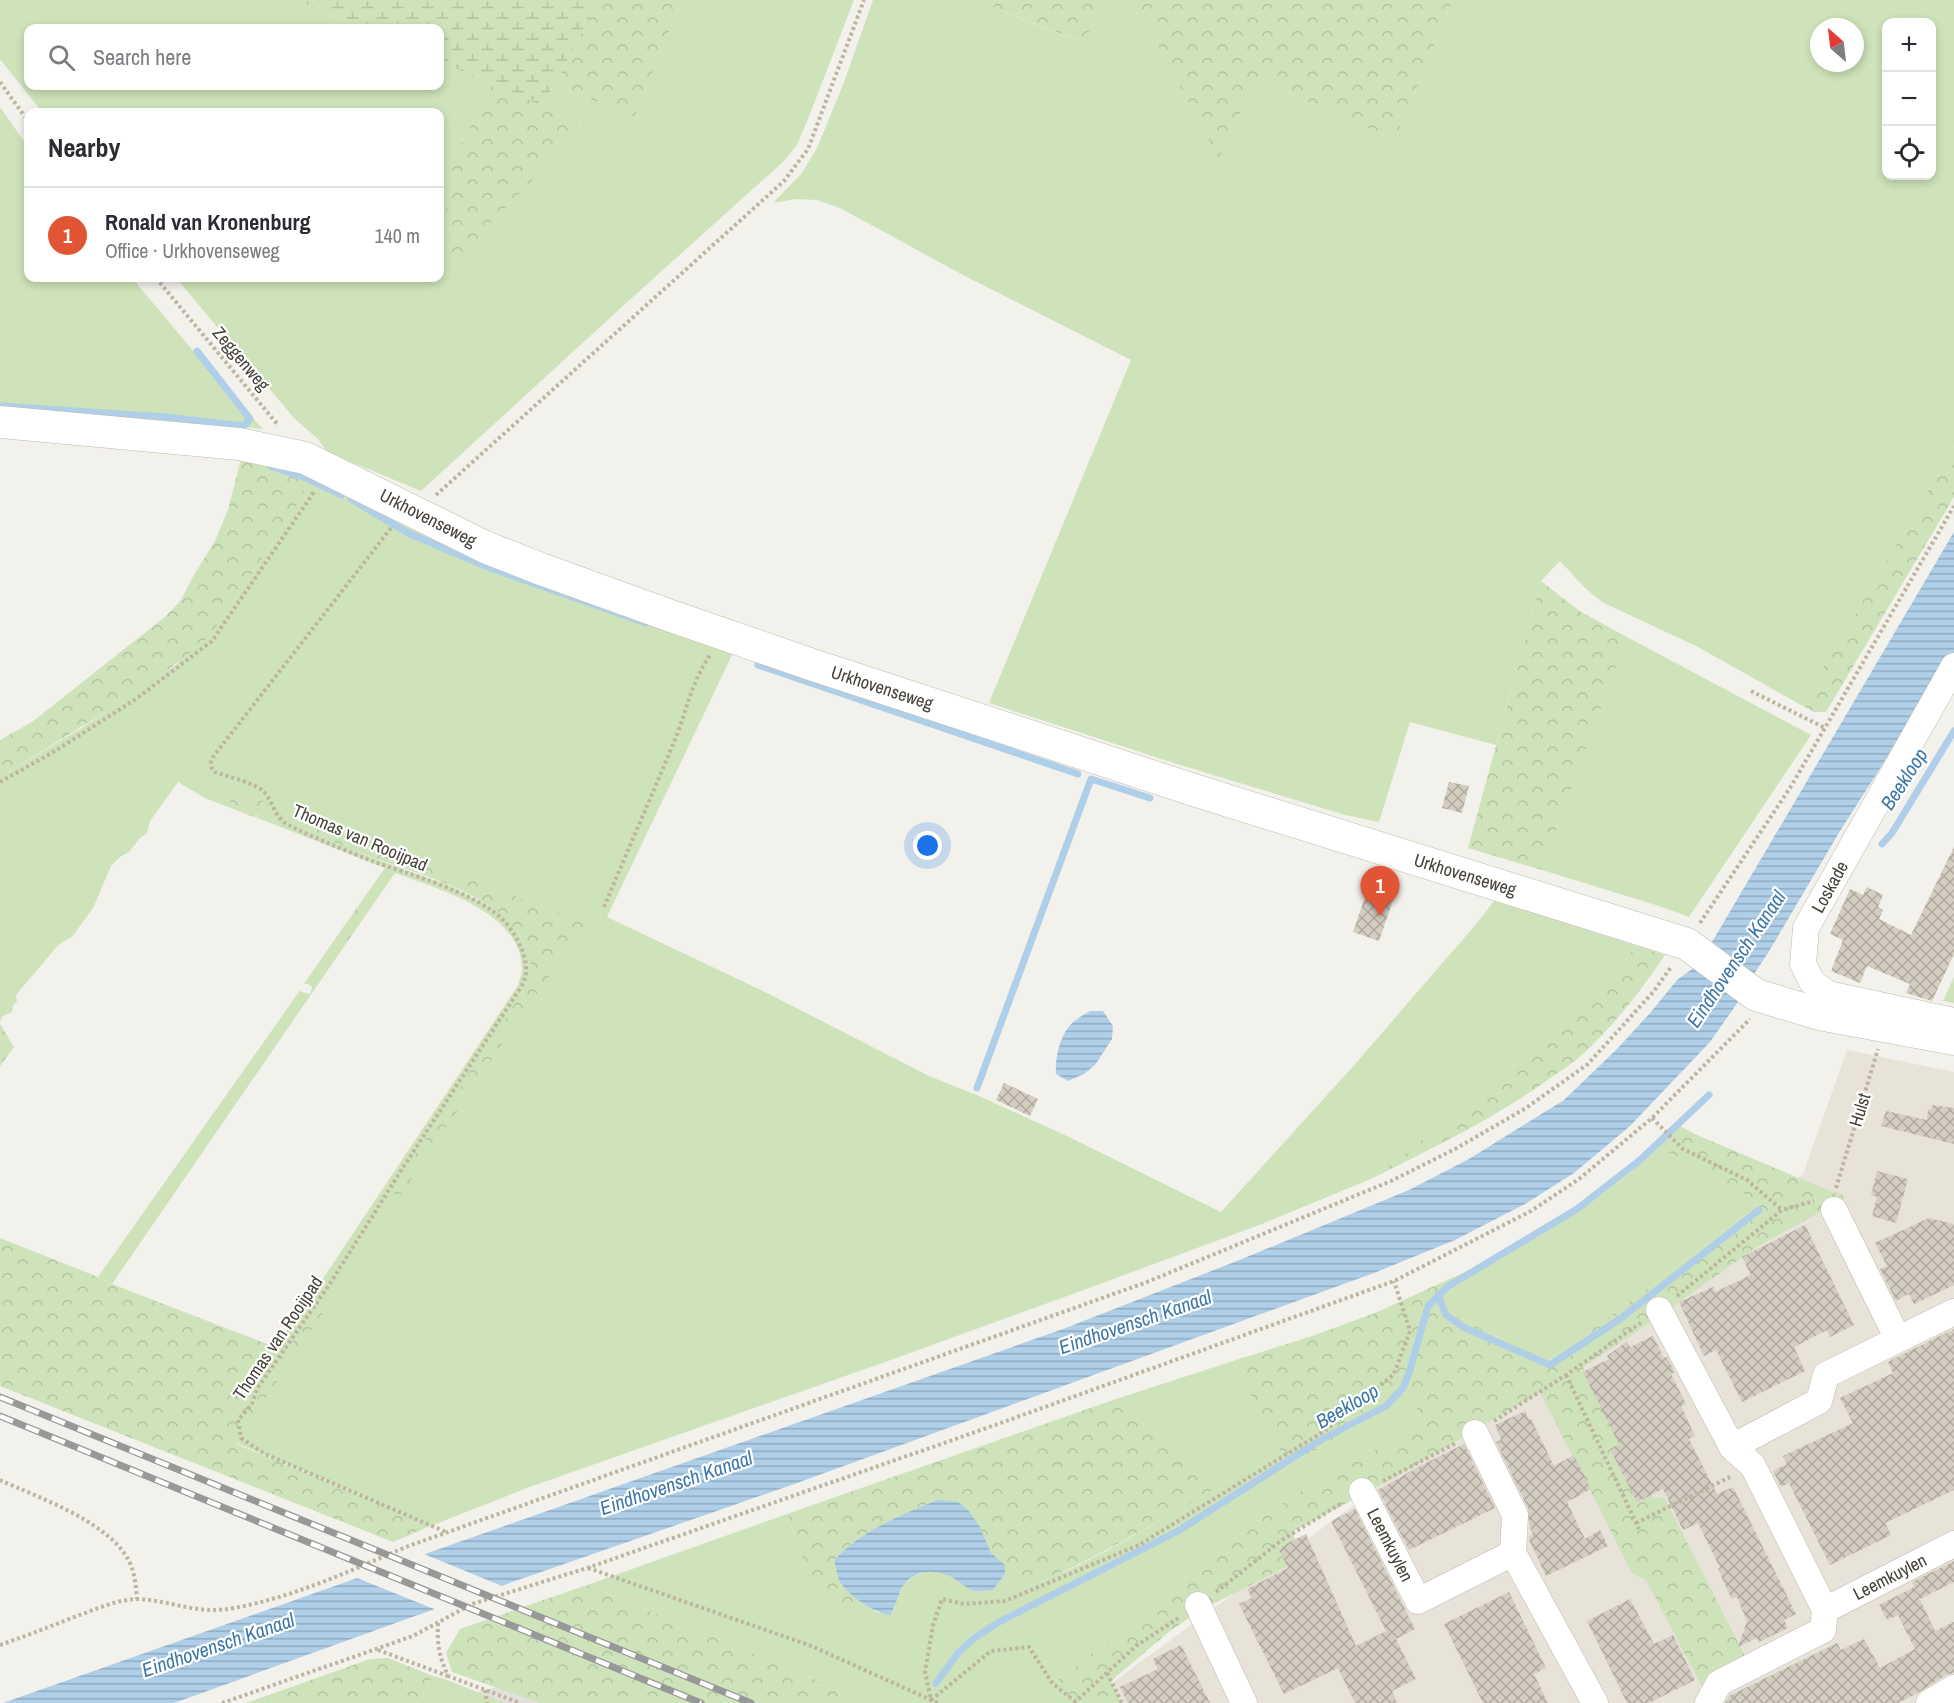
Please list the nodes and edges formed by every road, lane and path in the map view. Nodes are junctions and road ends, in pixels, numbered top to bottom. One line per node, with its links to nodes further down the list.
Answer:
1 (864, 0): 9 (path)
2 (0, 82): 3 (path)
3 (24, 115)
4 (159, 282): 6 (path, Zeggenweg)
5 (0, 423): 6 (street, Urkhovenseweg)
6 (305, 458): 9 (street, Urkhovenseweg)
7 (316, 488): 15 (path)
8 (1954, 506): 14 (path)
9 (420, 514): 11 (street, Urkhovenseweg)
10 (383, 522): 37 (path, Thomas van Rooijpad)
11 (723, 634): 16 (path); 17 (street, Urkhovenseweg)
12 (1954, 666): 19 (street, Loskade)
13 (1751, 691): 14 (path)
14 (1825, 728): 17 (path)
15 (0, 782)
16 (604, 907)
17 (1691, 947): 18 (street, Urkhovenseweg); 37 (path)
18 (1761, 997): 20 (street); 22 (path)
19 (1954, 1021)
20 (1885, 1025): 21 (street); 23 (path, Hulst)
21 (1954, 1039)
22 (1652, 1118): 24 (path); 25 (path)
23 (1834, 1203): 28 (street)
24 (1782, 1210)
25 (1394, 1281): 40 (path); 51 (path)
26 (1659, 1310): 31 (street)
27 (1954, 1312): 28 (street)
28 (1898, 1339): 31 (street)
29 (1566, 1375): 35 (path)
30 (1475, 1433): 39 (street)
31 (1732, 1447): 32 (street)
32 (1753, 1466): 35 (path); 43 (street)
33 (0, 1480): 41 (path)
34 (1362, 1491): 39 (street, Leemkuylen)
35 (1636, 1523): 36 (path)
36 (1639, 1529)
37 (446, 1532): 41 (path)
38 (1954, 1544): 43 (street, Leemkuylen)
39 (1513, 1553): 59 (street)
40 (587, 1568): 44 (path); 51 (path)
41 (137, 1599): 45 (path)
42 (1198, 1605): 58 (street)
43 (1825, 1610): 60 (street)
44 (438, 1622): 46 (path); 48 (path)
45 (0, 1645)
46 (378, 1649): 48 (path); 52 (path)
47 (1107, 1673): 57 (path)
48 (448, 1676): 50 (path)
49 (1954, 1688): 61 (street)
50 (485, 1690): 53 (path); 54 (path)
51 (931, 1700): 55 (path); 56 (path)
52 (222, 1703)
53 (487, 1703)
54 (520, 1703)
55 (938, 1703)
56 (1076, 1703)
57 (1122, 1703)
58 (1244, 1703)
59 (1594, 1703)
60 (1708, 1703)
61 (1929, 1703)

